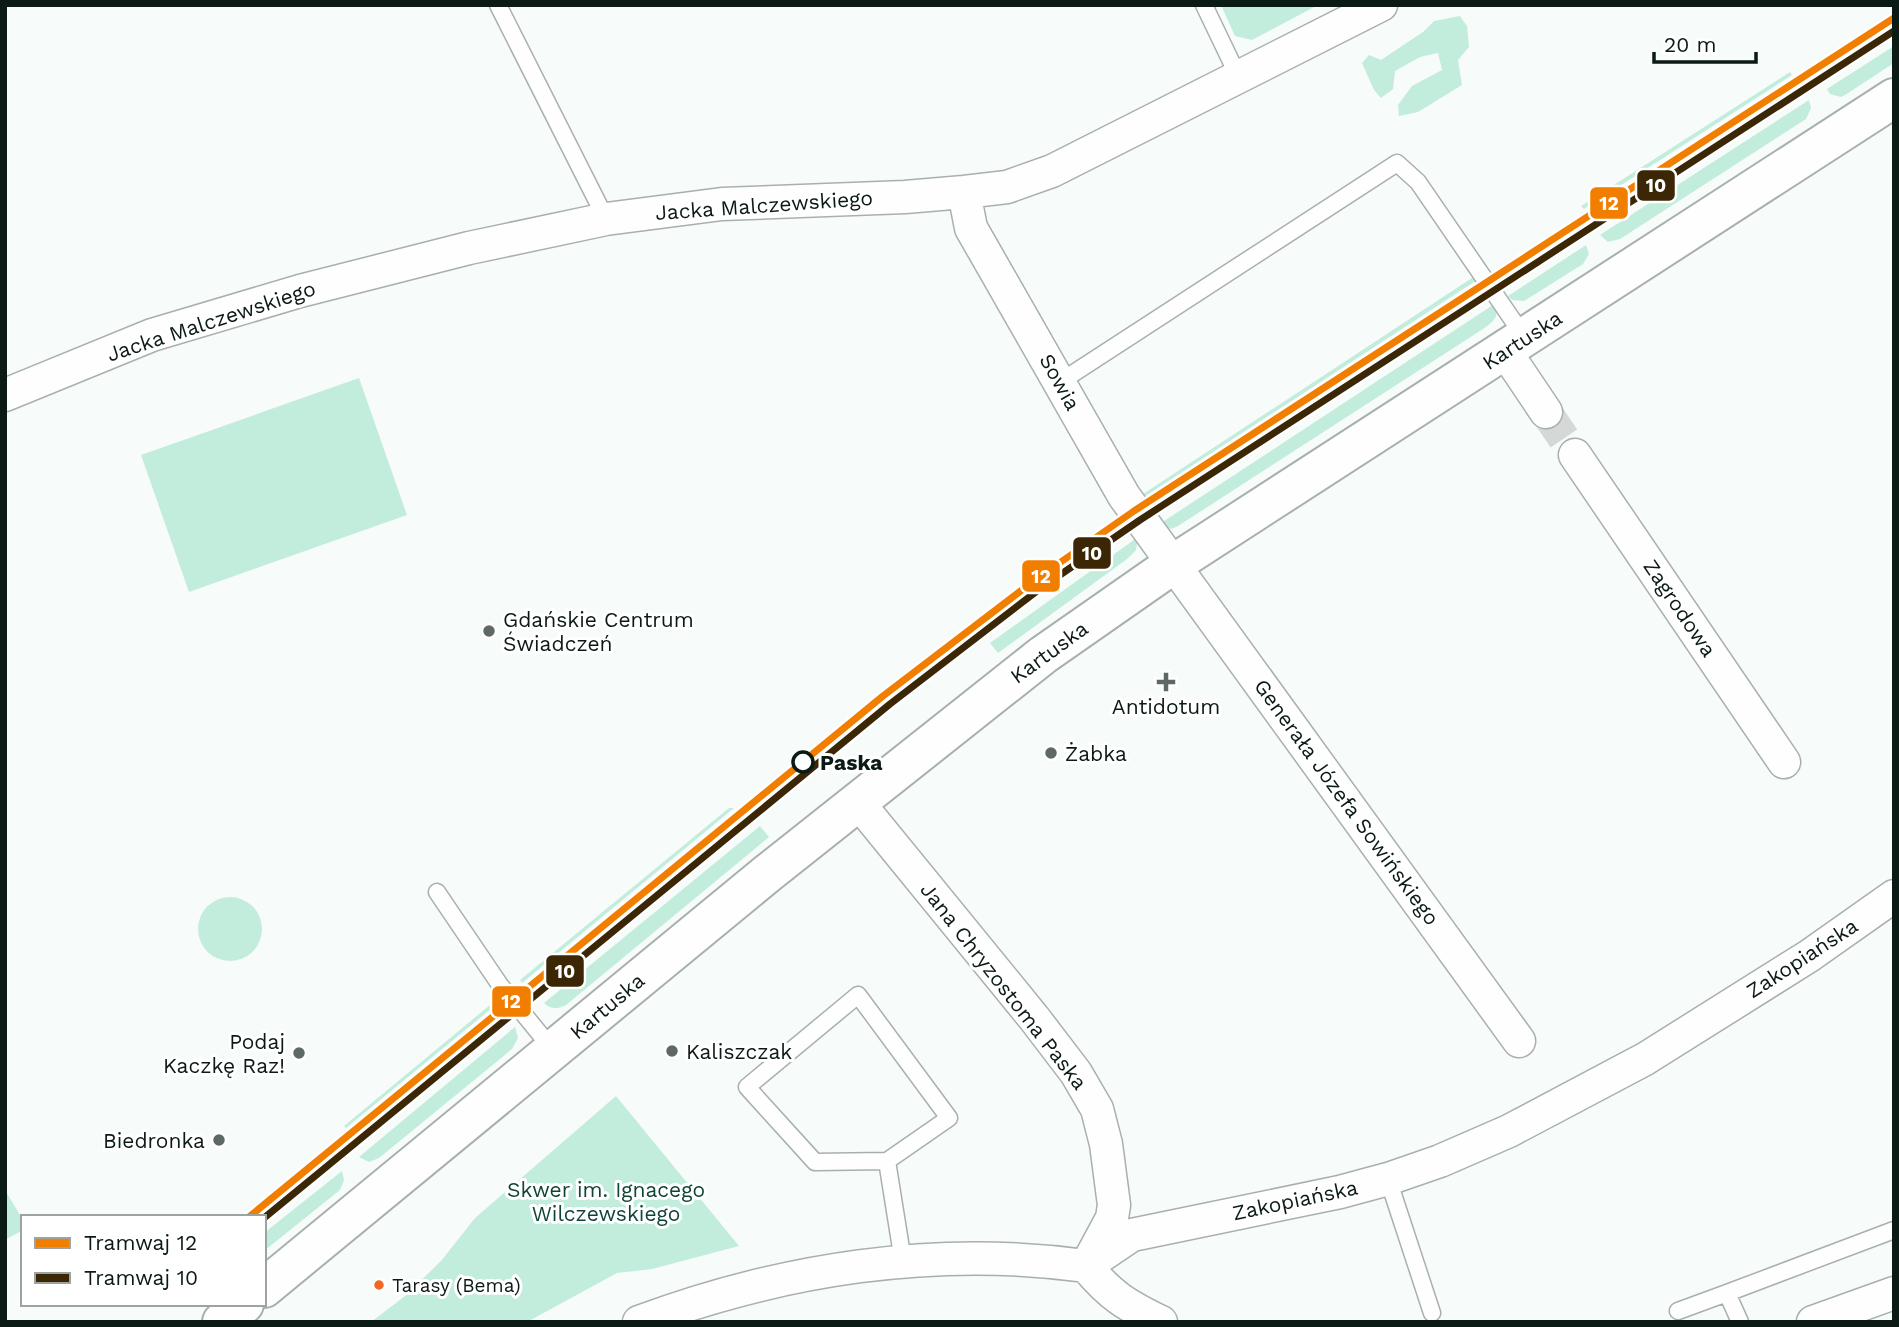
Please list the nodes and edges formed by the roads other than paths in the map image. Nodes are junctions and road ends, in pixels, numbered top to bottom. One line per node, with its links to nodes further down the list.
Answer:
1 (498, 5): 7 (lane)
2 (1204, 5): 4 (lane)
3 (1381, 5): 4 (street, Jacka Malczewskiego)
4 (1239, 78): 6 (street, Jacka Malczewskiego)
5 (1894, 98): 8 (main road, Kartuska)
6 (964, 192): 7 (street, Jacka Malczewskiego); 9 (street, Sowia)
7 (606, 219): 10 (street, Jacka Malczewskiego)
8 (1515, 344): 9 (lane); 11 (street); 13 (main road, Kartuska)
9 (1060, 382): 13 (street, Sowia)
10 (5, 395)
11 (1546, 412)
12 (1575, 455): 14 (street, Zagrodowa)
13 (1172, 565): 15 (main road, Kartuska); 18 (street, Generała Józefa Sowińskiego)
14 (1784, 762)
15 (857, 801): 19 (main road, Kartuska); 24 (street, Jana Chryzostoma Paska)
16 (437, 892): 19 (lane)
17 (1894, 896): 21 (street, Zakopiańska)
18 (1519, 1041)
19 (553, 1050): 25 (main road, Kartuska)
20 (887, 1161): 20 (lane); 23 (lane)
21 (1388, 1179): 24 (street, Zakopiańska); 30 (lane)
22 (1894, 1230): 26 (lane)
23 (903, 1261): 24 (street); 32 (street)
24 (1086, 1266): 33 (street)
25 (266, 1286)
26 (1727, 1293): 29 (lane); 34 (lane)
27 (1894, 1293): 35 (street)
28 (242, 1306): 31 (main road)
29 (1678, 1311)
30 (1432, 1313)
31 (222, 1322)
32 (639, 1322)
33 (1161, 1322)
34 (1740, 1322)
35 (1813, 1322)

